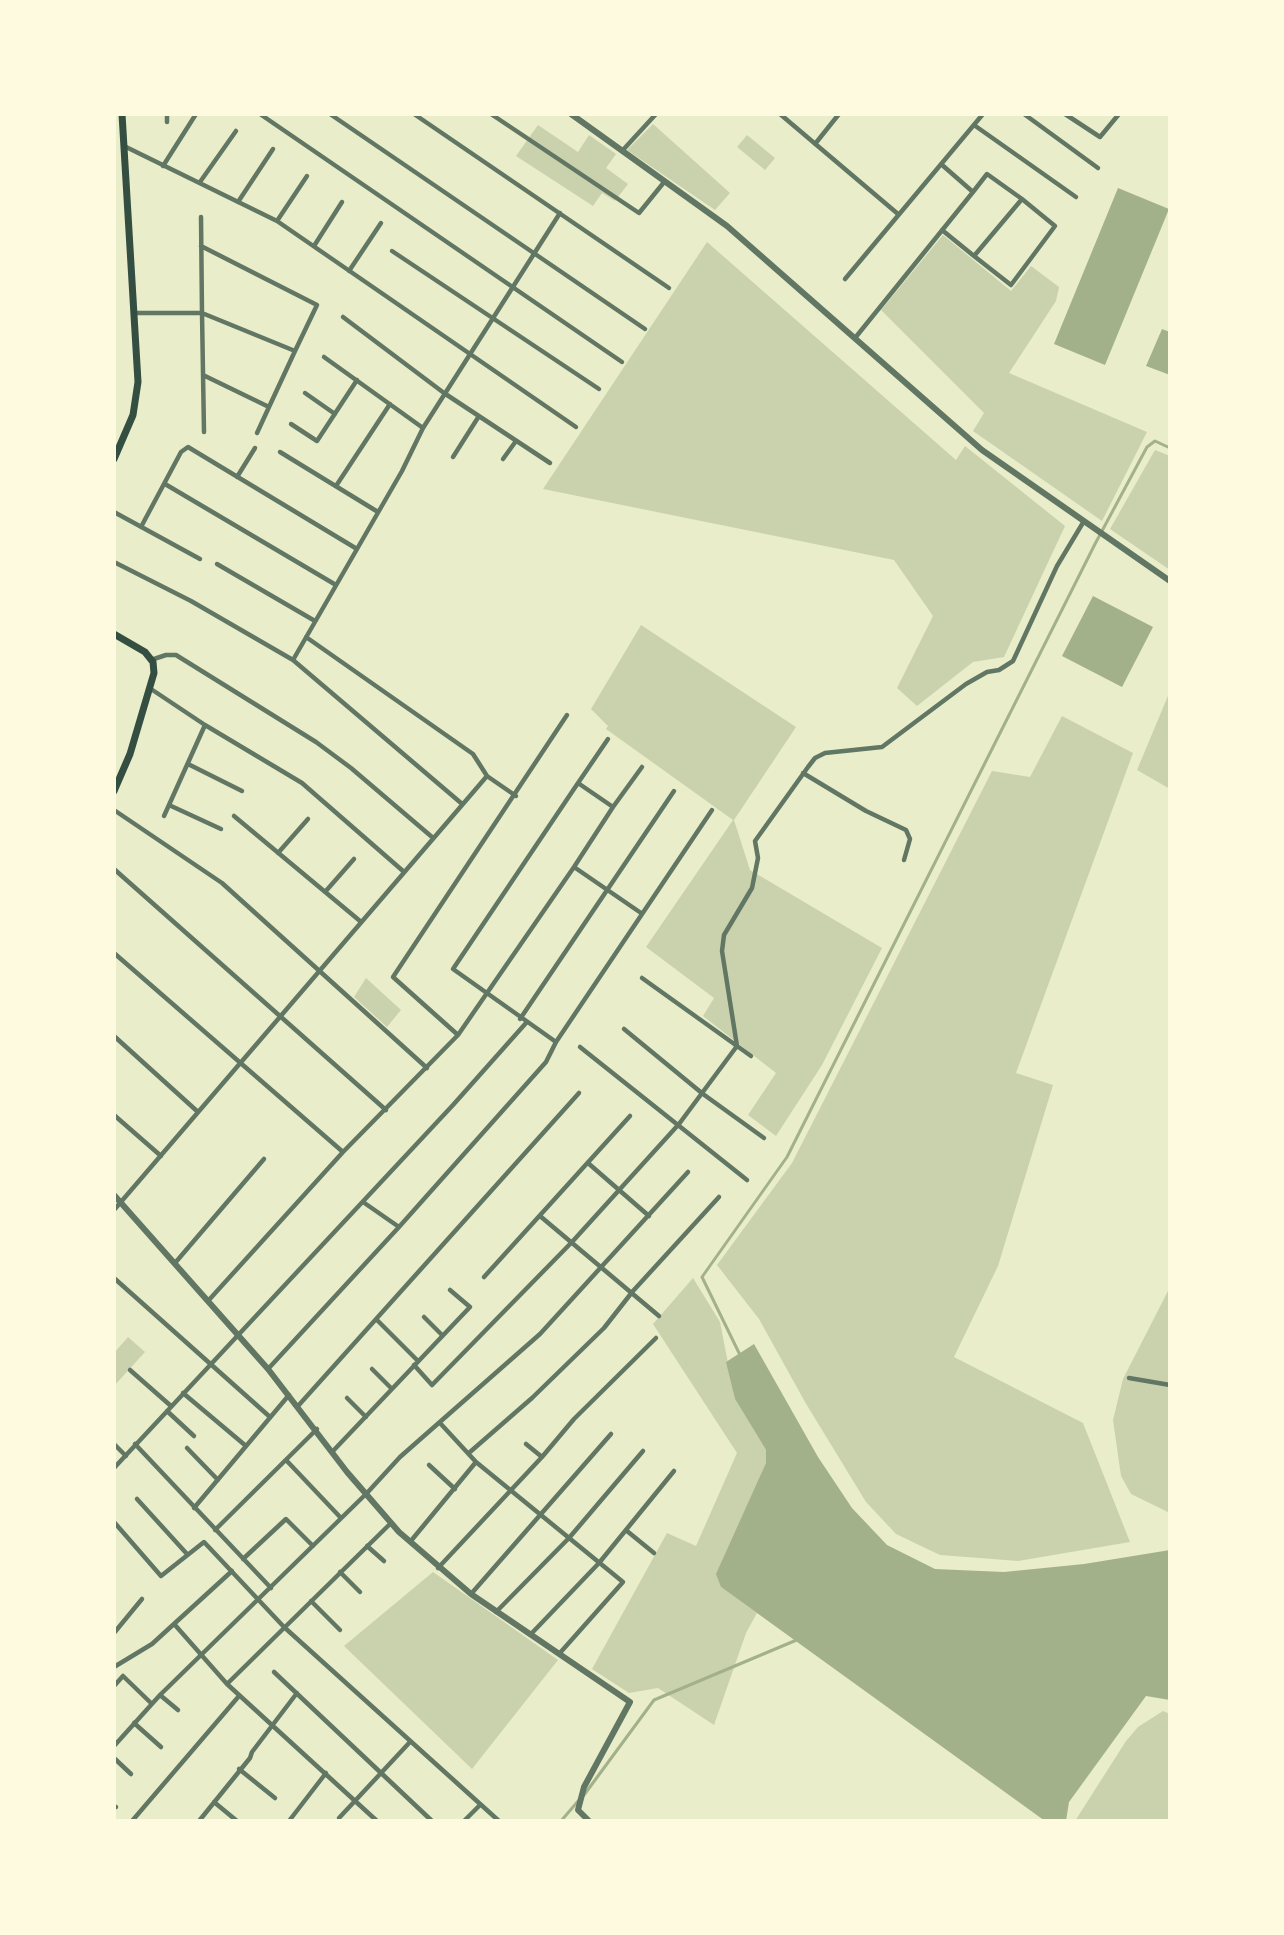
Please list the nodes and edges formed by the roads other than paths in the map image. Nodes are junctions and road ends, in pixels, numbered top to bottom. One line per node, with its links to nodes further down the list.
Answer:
1 (122, 114): 20 (main road)
2 (167, 114): 16 (street)
3 (196, 114): 24 (street)
4 (260, 114): 47 (street)
5 (330, 114): 43 (street)
6 (414, 114): 34 (street)
7 (491, 114): 27 (street)
8 (571, 114): 22 (street)
9 (656, 114): 22 (street)
10 (780, 114): 19 (street)
11 (839, 114): 19 (street)
12 (983, 114): 17 (street)
13 (1024, 114): 25 (street)
14 (1065, 114): 15 (street)
15 (1119, 114)
16 (167, 122)
17 (974, 125): 23 (street); 30 (street)
18 (236, 131): 28 (street)
19 (815, 144): 35 (street)
20 (124, 146): 24 (street); 49 (main road)
21 (273, 149): 32 (street)
22 (622, 151): 27 (street)
23 (940, 164): 29 (street); 35 (street)
24 (163, 166): 28 (street)
25 (1098, 168)
26 (307, 176): 37 (street)
27 (664, 181): 54 (street)
28 (200, 182): 32 (street)
29 (973, 192): 31 (street); 39 (street)
30 (1076, 197)
31 (1022, 199): 44 (street); 44 (street)
32 (238, 202): 37 (street)
33 (342, 202): 41 (street)
34 (560, 213): 43 (street); 48 (street)
35 (898, 214): 46 (street)
36 (201, 217): 40 (street)
37 (277, 221): 41 (street)
38 (381, 223): 45 (street)
39 (942, 230): 44 (street); 54 (street)
40 (201, 246): 50 (street); 55 (street)
41 (314, 246): 45 (street)
42 (392, 250): 52 (street)
43 (534, 253): 47 (street); 53 (street)
44 (974, 256)
45 (349, 271): 56 (street)
46 (845, 279)
47 (512, 287): 52 (street); 58 (street)
48 (669, 288)
49 (134, 313): 50 (street); 75 (main road)
50 (202, 313): 55 (street); 59 (street)
51 (343, 317): 63 (street)
52 (492, 317): 56 (street); 61 (street)
53 (645, 329)
54 (855, 338): 87 (street)
55 (295, 351): 65 (street)
56 (469, 353): 63 (street); 69 (street)
57 (324, 357): 60 (street)
58 (622, 362)
59 (203, 375): 65 (street); 71 (street)
60 (357, 380): 64 (street); 66 (street)
61 (599, 389)
62 (305, 393): 66 (street)
63 (444, 393): 67 (street); 70 (street)
64 (390, 404): 70 (street); 84 (street)
65 (269, 407): 72 (street)
66 (335, 414): 68 (street)
67 (479, 416): 74 (street); 78 (street)
68 (291, 424)
69 (576, 427)
70 (423, 428): 86 (street)
71 (204, 432)
72 (257, 433)
73 (114, 437): 75 (street)
74 (516, 441): 80 (street); 81 (street)
75 (121, 445): 79 (main road)
76 (255, 448): 82 (street)
77 (280, 452): 84 (street)
78 (453, 457)
79 (114, 459)
80 (503, 459)
81 (550, 463)
82 (237, 477): 83 (street); 89 (street)
83 (165, 484): 88 (street); 94 (street)
84 (336, 486): 86 (street)
85 (114, 512): 88 (street)
86 (378, 512): 89 (street)
87 (1086, 523): 93 (street); 106 (street)
88 (141, 527): 90 (street)
89 (357, 549): 94 (street)
90 (200, 559)
91 (114, 562): 99 (street)
92 (217, 564): 95 (street)
93 (1170, 581)
94 (336, 585): 95 (street)
95 (315, 621): 97 (street)
96 (114, 634): 98 (main road)
97 (306, 637): 99 (street); 107 (street)
98 (151, 660): 100 (main road); 122 (street)
99 (293, 660): 113 (street)
100 (151, 688): 102 (street); 109 (main road)
101 (567, 715): 112 (street)
102 (205, 725): 104 (street); 128 (street)
103 (608, 739): 108 (street)
104 (188, 764): 110 (street); 114 (street)
105 (642, 767): 115 (street)
106 (803, 773): 125 (street); 144 (street)
107 (487, 776): 112 (street); 113 (street)
108 (578, 783): 115 (street); 136 (street)
109 (114, 791)
110 (242, 791)
111 (674, 791): 129 (street)
112 (516, 796): 141 (street)
113 (461, 802): 122 (street)
114 (169, 805): 118 (street); 121 (street)
115 (613, 807): 126 (street)
116 (114, 810): 134 (street)
117 (712, 810): 131 (street)
118 (164, 816)
119 (234, 816): 123 (street)
120 (308, 819): 123 (street)
121 (221, 829)
122 (432, 837): 128 (street)
123 (278, 853): 130 (street)
124 (354, 859): 130 (street)
125 (904, 860)
126 (574, 867): 129 (street); 136 (street)
127 (114, 869): 137 (street)
128 (403, 871): 132 (street)
129 (608, 890): 131 (street); 138 (street)
130 (325, 892): 132 (street)
131 (641, 913): 143 (street)
132 (360, 921): 134 (street)
133 (114, 953): 147 (street)
134 (320, 969): 137 (street); 148 (street)
135 (642, 978): 144 (street)
136 (488, 994): 138 (street); 141 (street)
137 (280, 1016): 147 (street); 151 (street)
138 (520, 1019): 139 (street)
139 (526, 1023): 143 (street); 167 (street)
140 (624, 1029): 150 (street)
141 (458, 1035): 148 (street)
142 (114, 1036): 152 (street)
143 (556, 1042): 171 (street)
144 (737, 1046): 146 (street); 150 (street)
145 (580, 1047): 155 (street)
146 (751, 1056)
147 (240, 1063): 152 (street); 157 (street)
148 (427, 1068): 151 (street)
149 (579, 1093): 182 (street)
150 (703, 1094): 155 (street); 156 (street)
151 (386, 1110): 157 (street)
152 (198, 1112): 158 (street)
153 (114, 1115): 158 (street)
154 (630, 1116): 160 (street)
155 (679, 1124): 162 (street); 163 (street)
156 (764, 1138)
157 (343, 1152): 179 (street)
158 (160, 1156): 166 (street)
159 (264, 1159): 173 (street)
160 (588, 1163): 163 (street); 169 (street)
161 (688, 1172): 170 (street)
162 (747, 1180)
163 (618, 1189): 170 (street); 172 (street)
164 (114, 1196): 166 (street)
165 (719, 1197): 178 (street)
166 (121, 1202): 168 (street); 173 (street)
167 (363, 1202): 171 (street); 183 (street)
168 (114, 1210)
169 (540, 1216): 172 (street); 175 (street)
170 (649, 1216): 174 (street)
171 (399, 1227): 188 (street)
172 (572, 1242): 174 (street); 187 (street)
173 (175, 1263): 179 (street)
174 (602, 1267): 178 (street); 201 (street)
175 (484, 1277)
176 (114, 1278): 186 (street)
177 (450, 1290): 184 (street)
178 (633, 1291): 180 (street); 212 (street)
179 (208, 1301): 183 (street)
180 (659, 1316)
181 (424, 1317): 184 (street)
182 (377, 1320): 187 (street); 197 (street)
183 (237, 1334): 186 (street); 188 (street)
184 (442, 1335): 187 (street)
185 (656, 1338): 214 (street)
186 (211, 1362): 194 (street); 199 (street)
187 (416, 1363): 193 (street)
188 (267, 1369): 195 (street)
189 (372, 1369): 193 (street)
190 (130, 1370): 198 (street)
191 (1129, 1378): 192 (street)
192 (1170, 1384)
193 (392, 1389): 200 (street)
194 (183, 1394): 198 (street); 208 (street)
195 (289, 1395): 197 (street); 199 (street)
196 (347, 1398): 200 (street)
197 (298, 1406): 202 (street)
198 (169, 1408): 204 (street); 206 (street)
199 (270, 1417): 208 (street)
200 (366, 1417): 211 (street)
201 (440, 1423): 212 (street); 223 (street)
202 (317, 1429): 211 (street); 215 (street)
203 (611, 1434): 226 (street)
204 (194, 1436)
205 (114, 1444): 213 (street)
206 (135, 1444): 213 (street); 225 (street)
207 (526, 1444): 214 (street)
208 (246, 1446): 220 (street)
209 (187, 1448): 220 (street)
210 (643, 1451): 232 (street)
211 (333, 1452): 223 (street)
212 (470, 1452): 216 (street)
213 (126, 1456): 218 (street)
214 (542, 1457): 222 (street)
215 (286, 1460): 227 (street); 230 (street)
216 (476, 1462): 221 (street); 222 (street)
217 (429, 1465): 221 (street)
218 (114, 1468)
219 (674, 1471): 231 (street)
220 (218, 1480): 225 (street)
221 (455, 1489): 233 (street)
222 (511, 1491): 226 (street); 241 (street)
223 (367, 1493): 227 (street); 229 (street)
224 (137, 1499): 237 (street)
225 (194, 1508): 230 (street)
226 (541, 1515): 232 (street); 246 (street)
227 (341, 1518): 234 (street)
228 (114, 1522): 237 (street)
229 (391, 1522): 233 (street); 235 (street)
230 (215, 1530): 238 (street)
231 (627, 1531): 236 (street); 240 (street)
232 (569, 1538): 240 (street); 250 (street)
233 (410, 1542): 241 (street)
234 (313, 1546): 238 (street); 244 (street)
235 (367, 1546): 239 (street); 243 (street)
236 (654, 1553)
237 (187, 1554): 242 (street)
238 (243, 1559): 244 (street)
239 (384, 1561)
240 (599, 1563): 255 (street); 256 (street)
241 (438, 1568): 246 (street)
242 (232, 1571): 248 (street); 251 (street)
243 (340, 1572): 245 (street); 249 (street)
244 (271, 1588): 248 (street)
245 (360, 1592)
246 (471, 1594): 250 (street)
247 (142, 1599): 254 (street)
248 (258, 1600): 252 (street); 257 (street)
249 (311, 1601): 252 (street); 253 (street)
250 (496, 1611): 255 (street)
251 (175, 1625): 257 (street); 258 (street)
252 (284, 1628): 261 (street); 269 (street)
253 (340, 1630)
254 (114, 1633)
255 (531, 1634): 256 (street)
256 (559, 1654): 282 (street)
257 (200, 1656): 261 (street); 263 (street)
258 (114, 1667)
259 (274, 1672): 262 (street)
260 (115, 1684): 265 (street)
261 (227, 1684): 264 (street)
262 (297, 1694): 268 (street); 275 (street)
263 (160, 1695): 265 (street); 266 (street)
264 (239, 1696): 268 (street); 283 (street)
265 (152, 1704): 267 (street)
266 (178, 1710)
267 (134, 1723): 270 (street); 271 (street)
268 (272, 1724): 273 (street); 274 (street)
269 (410, 1742): 275 (street); 280 (street)
270 (114, 1746)
271 (161, 1747)
272 (114, 1758): 276 (street)
273 (239, 1769): 277 (street); 279 (street)
274 (326, 1773): 278 (street); 286 (street)
275 (382, 1773): 278 (street); 288 (street)
276 (130, 1774)
277 (275, 1798)
278 (356, 1800): 281 (street); 287 (street)
279 (214, 1802): 284 (street); 285 (street)
280 (479, 1806): 289 (street); 290 (street)
281 (339, 1818)
282 (585, 1820)
283 (132, 1821)
284 (199, 1821)
285 (237, 1821)
286 (289, 1821)
287 (377, 1821)
288 (432, 1821)
289 (464, 1821)
290 (499, 1821)

